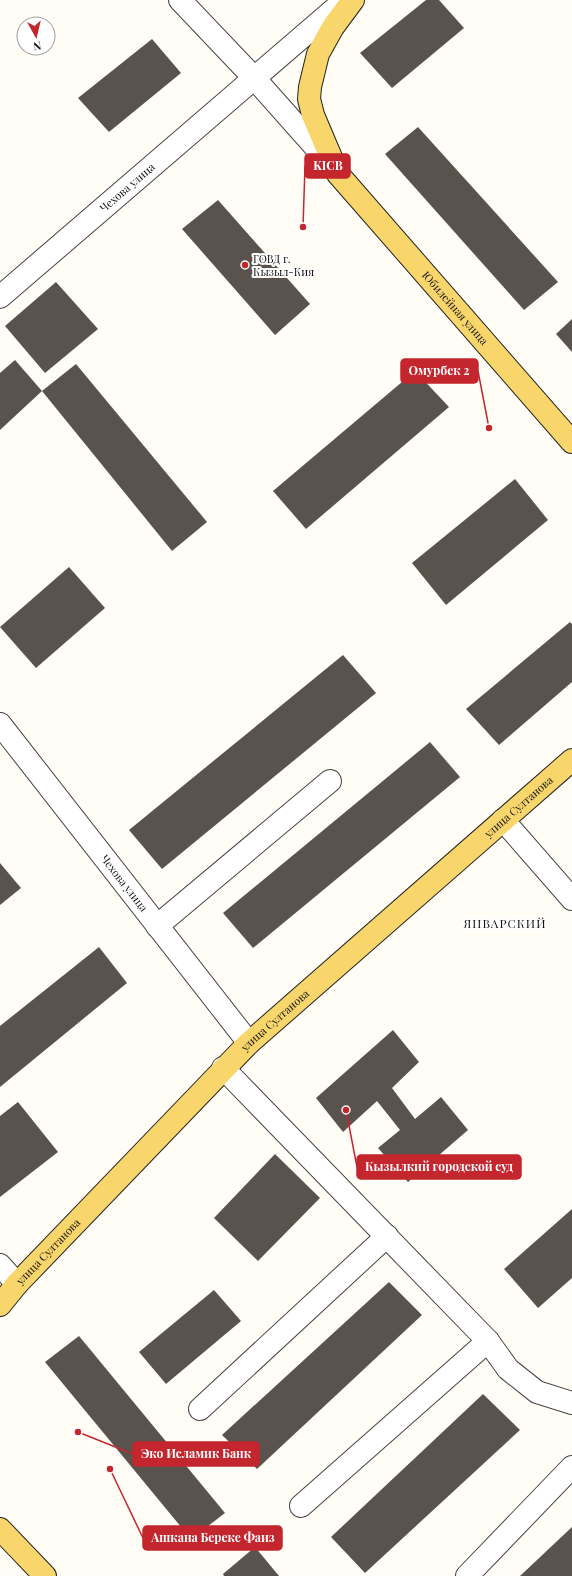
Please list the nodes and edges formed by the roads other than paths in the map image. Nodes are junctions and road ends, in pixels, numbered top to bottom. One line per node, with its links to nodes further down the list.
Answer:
1 (180, 0): 4 (street)
2 (345, 0): 4 (street, Чехова улица)
3 (353, 0): 5 (main road, Юбилейная улица)
4 (255, 79): 5 (street); 6 (street, Чехова улица)
5 (338, 174): 7 (main road, Юбилейная улица)
6 (0, 297)
7 (572, 442)
8 (0, 724): 13 (street, Чехова улица)
9 (572, 760): 11 (main road, улица Султанова)
10 (330, 781): 13 (street)
11 (503, 820): 12 (street); 14 (main road, улица Султанова)
12 (572, 899)
13 (157, 926): 14 (street, Чехова улица)
14 (249, 1043): 15 (main road, улица Султанова)
15 (223, 1068): 16 (street); 18 (main road, улица Султанова)
16 (387, 1236): 20 (street); 22 (street)
17 (0, 1265): 18 (street)
18 (17, 1284): 19 (main road, улица Султанова)
19 (0, 1305)
20 (488, 1341): 21 (street); 24 (street)
21 (572, 1403)
22 (200, 1409)
23 (572, 1467): 27 (street)
24 (301, 1506)
25 (0, 1529): 26 (main road)
26 (45, 1576)
27 (467, 1576)

